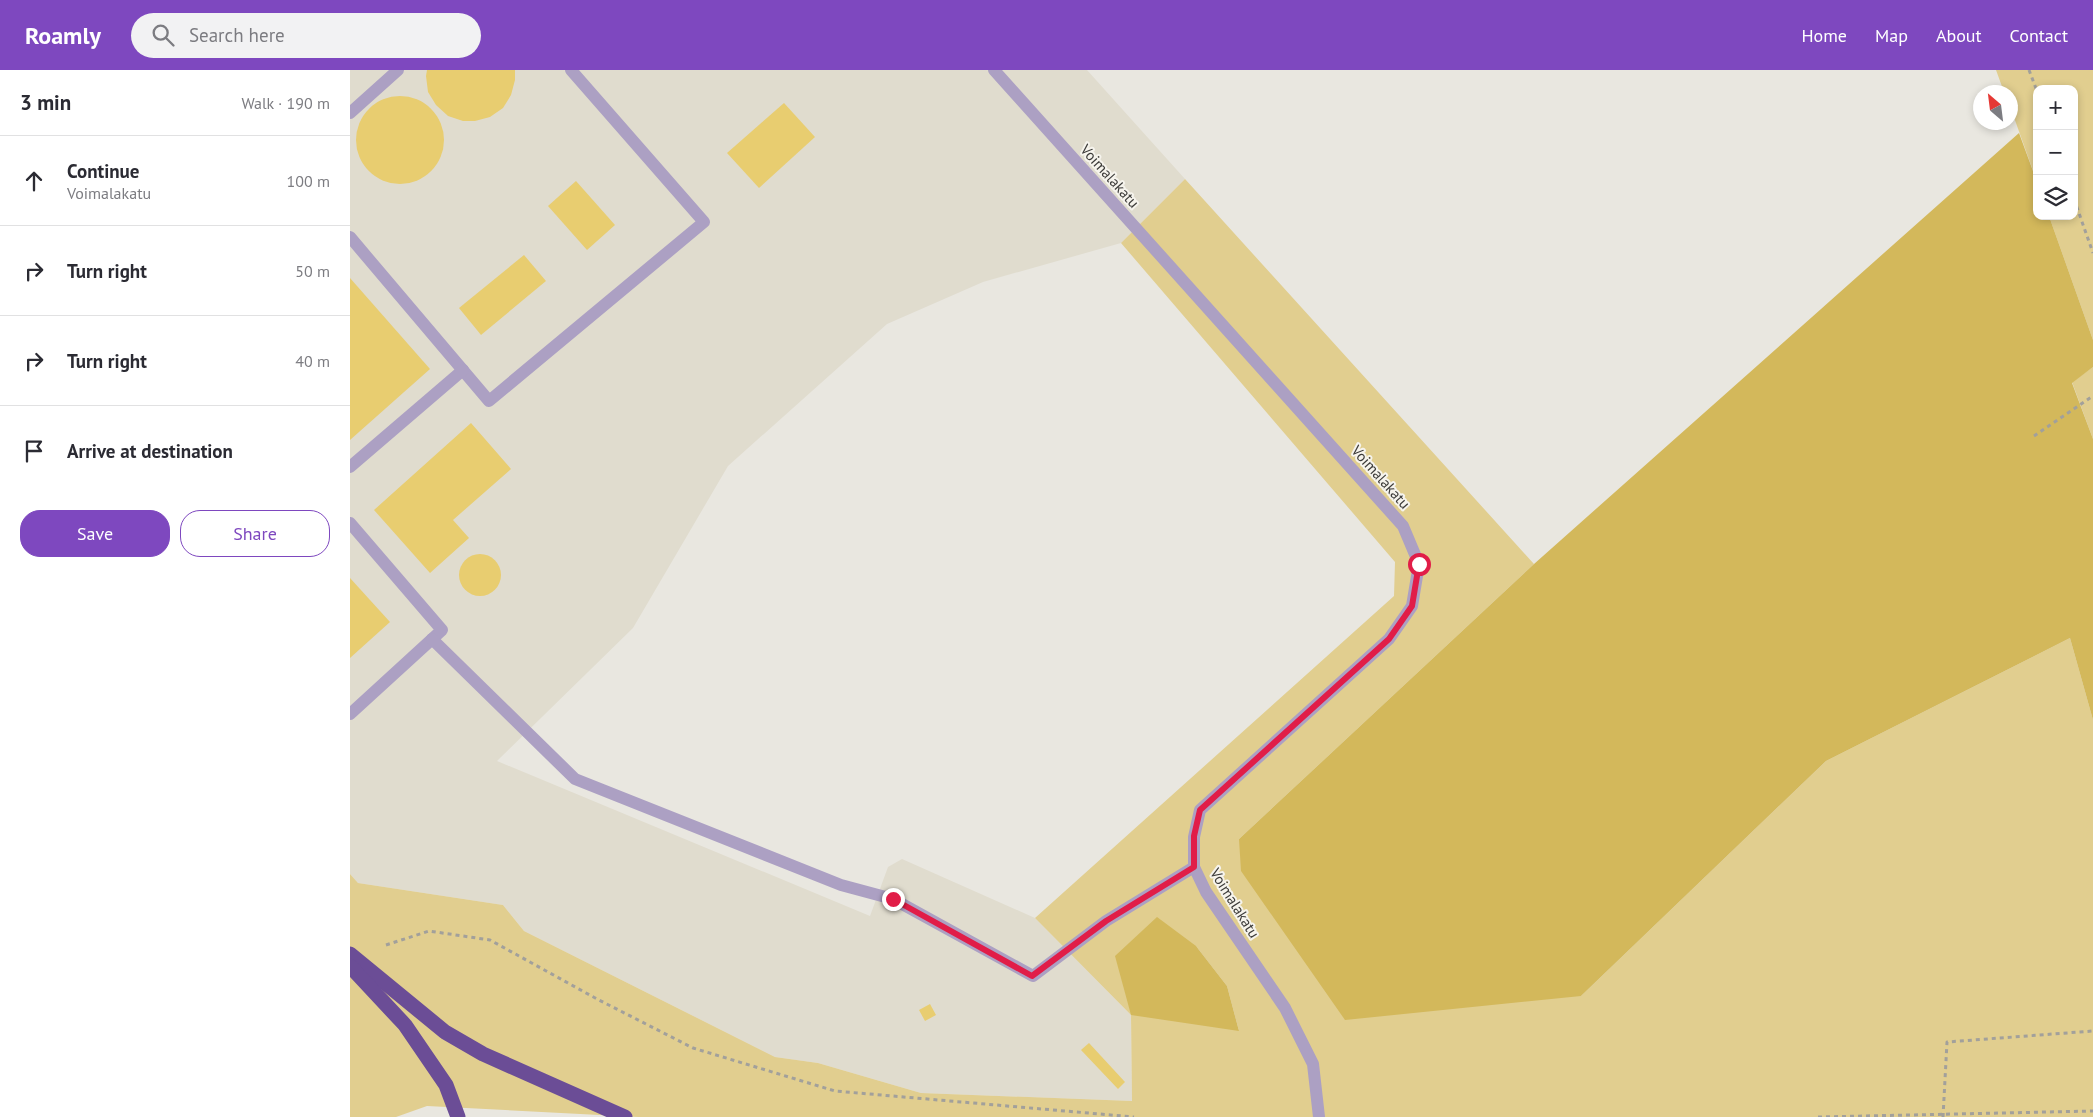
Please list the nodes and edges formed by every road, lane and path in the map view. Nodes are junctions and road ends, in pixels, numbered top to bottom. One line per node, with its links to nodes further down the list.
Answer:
1 (398, 70): 6 (lane)
2 (571, 70): 10 (lane)
3 (994, 70): 17 (lane, Voimalakatu)
4 (2029, 70): 5 (path)
5 (2035, 85)
6 (350, 113)
7 (2078, 210): 9 (path)
8 (350, 237): 10 (lane)
9 (2093, 253)
10 (463, 370): 13 (lane)
11 (2093, 396): 12 (path)
12 (2034, 436)
13 (350, 467)
14 (350, 523): 15 (lane)
15 (432, 639): 16 (lane); 17 (lane)
16 (350, 714)
17 (1194, 867): 27 (lane, Voimalakatu)
18 (386, 945): 26 (path)
19 (350, 954): 25 (highway)
20 (350, 966): 24 (highway)
21 (2093, 1031): 23 (path)
22 (2093, 1111): 23 (path)
23 (1943, 1115): 28 (path)
24 (458, 1117)
25 (626, 1117)
26 (1134, 1117)
27 (1319, 1117)
28 (1818, 1117)

